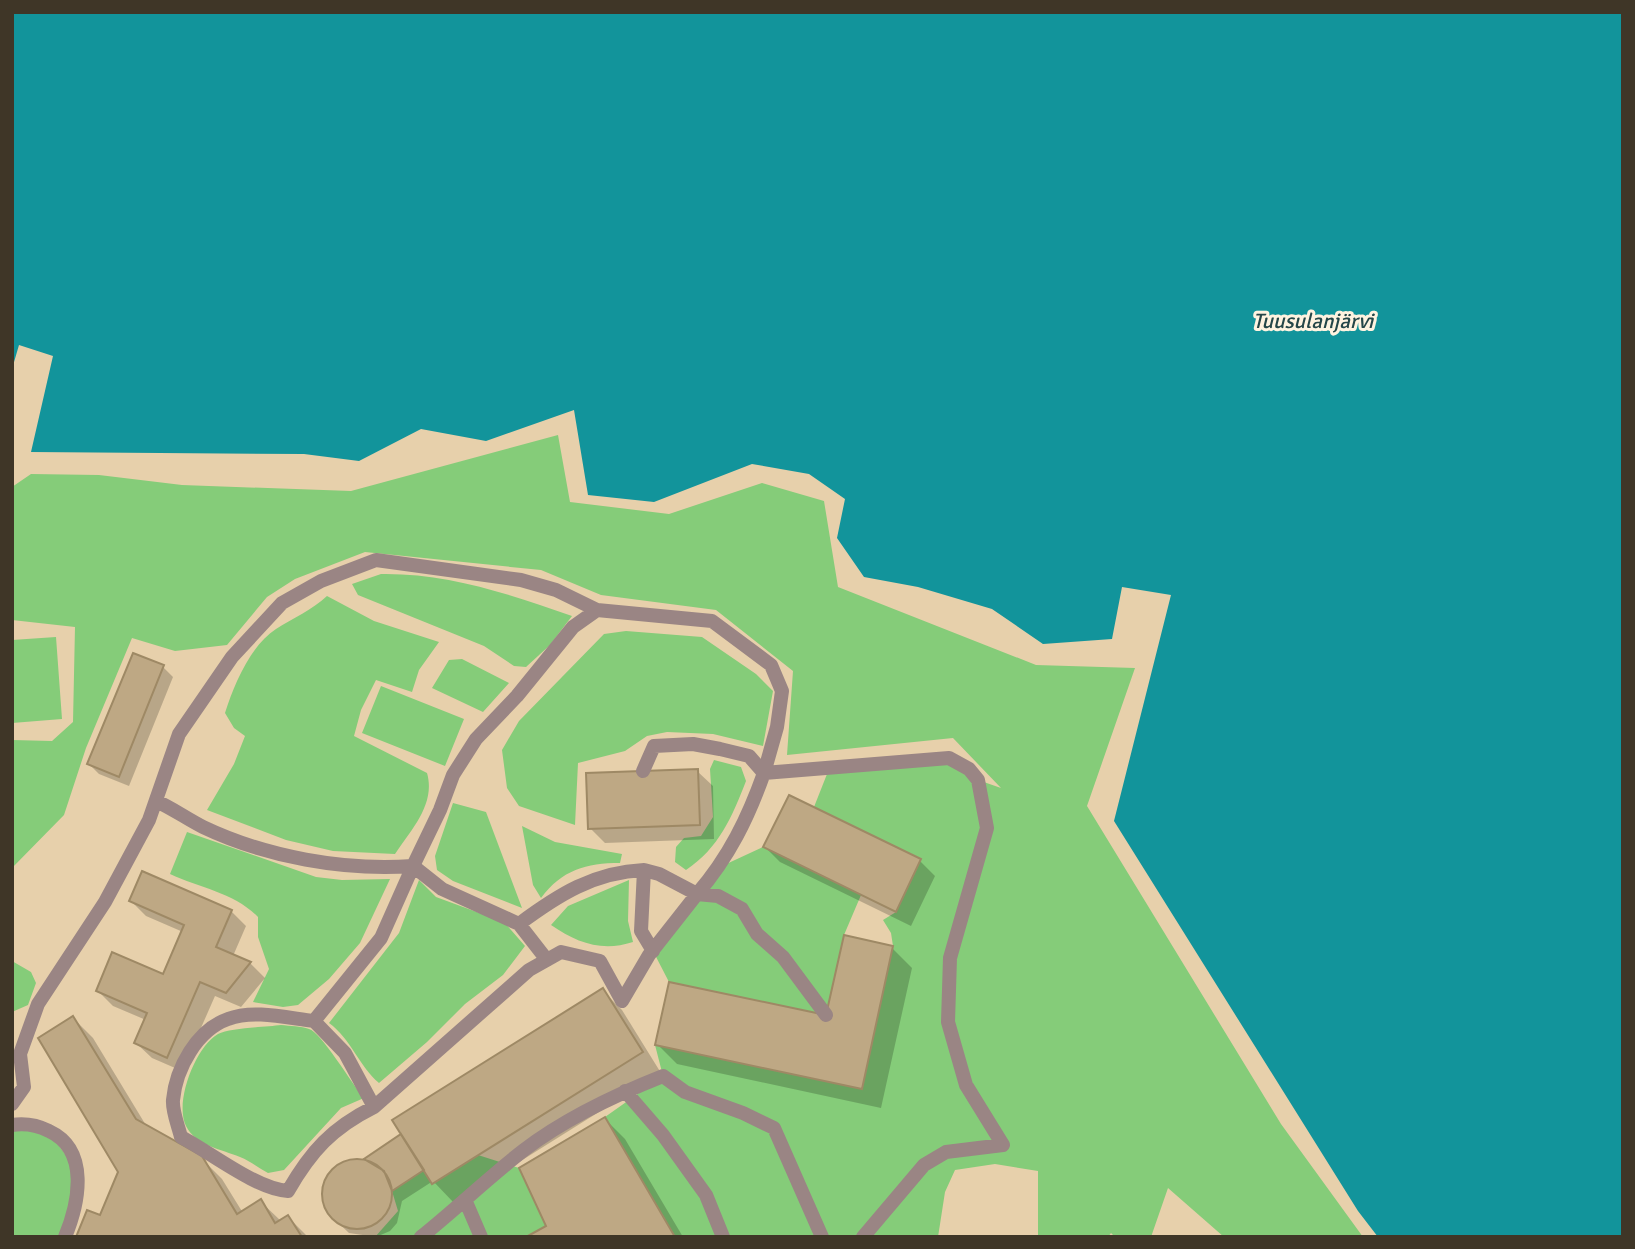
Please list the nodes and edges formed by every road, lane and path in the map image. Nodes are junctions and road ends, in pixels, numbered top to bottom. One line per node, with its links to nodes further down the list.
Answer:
1 (597, 610): 3 (lane); 4 (lane); 5 (lane)
2 (643, 771): 3 (lane)
3 (764, 773): 7 (lane); 23 (lane)
4 (156, 801): 5 (lane); 14 (lane)
5 (413, 866): 8 (lane); 12 (lane)
6 (644, 870): 7 (lane); 8 (lane); 9 (lane)
7 (697, 894): 9 (lane); 11 (lane)
8 (519, 924): 10 (lane)
9 (653, 951): 10 (lane)
10 (547, 960): 15 (lane)
11 (826, 1015)
12 (314, 1021): 15 (lane); 15 (lane)
13 (625, 1091): 17 (lane); 21 (lane); 22 (lane)
14 (12, 1104)
15 (374, 1107)
16 (12, 1125): 18 (lane)
17 (466, 1202): 19 (lane); 20 (lane)
18 (65, 1237)
19 (421, 1237)
20 (481, 1237)
21 (723, 1237)
22 (822, 1237)
23 (863, 1237)

